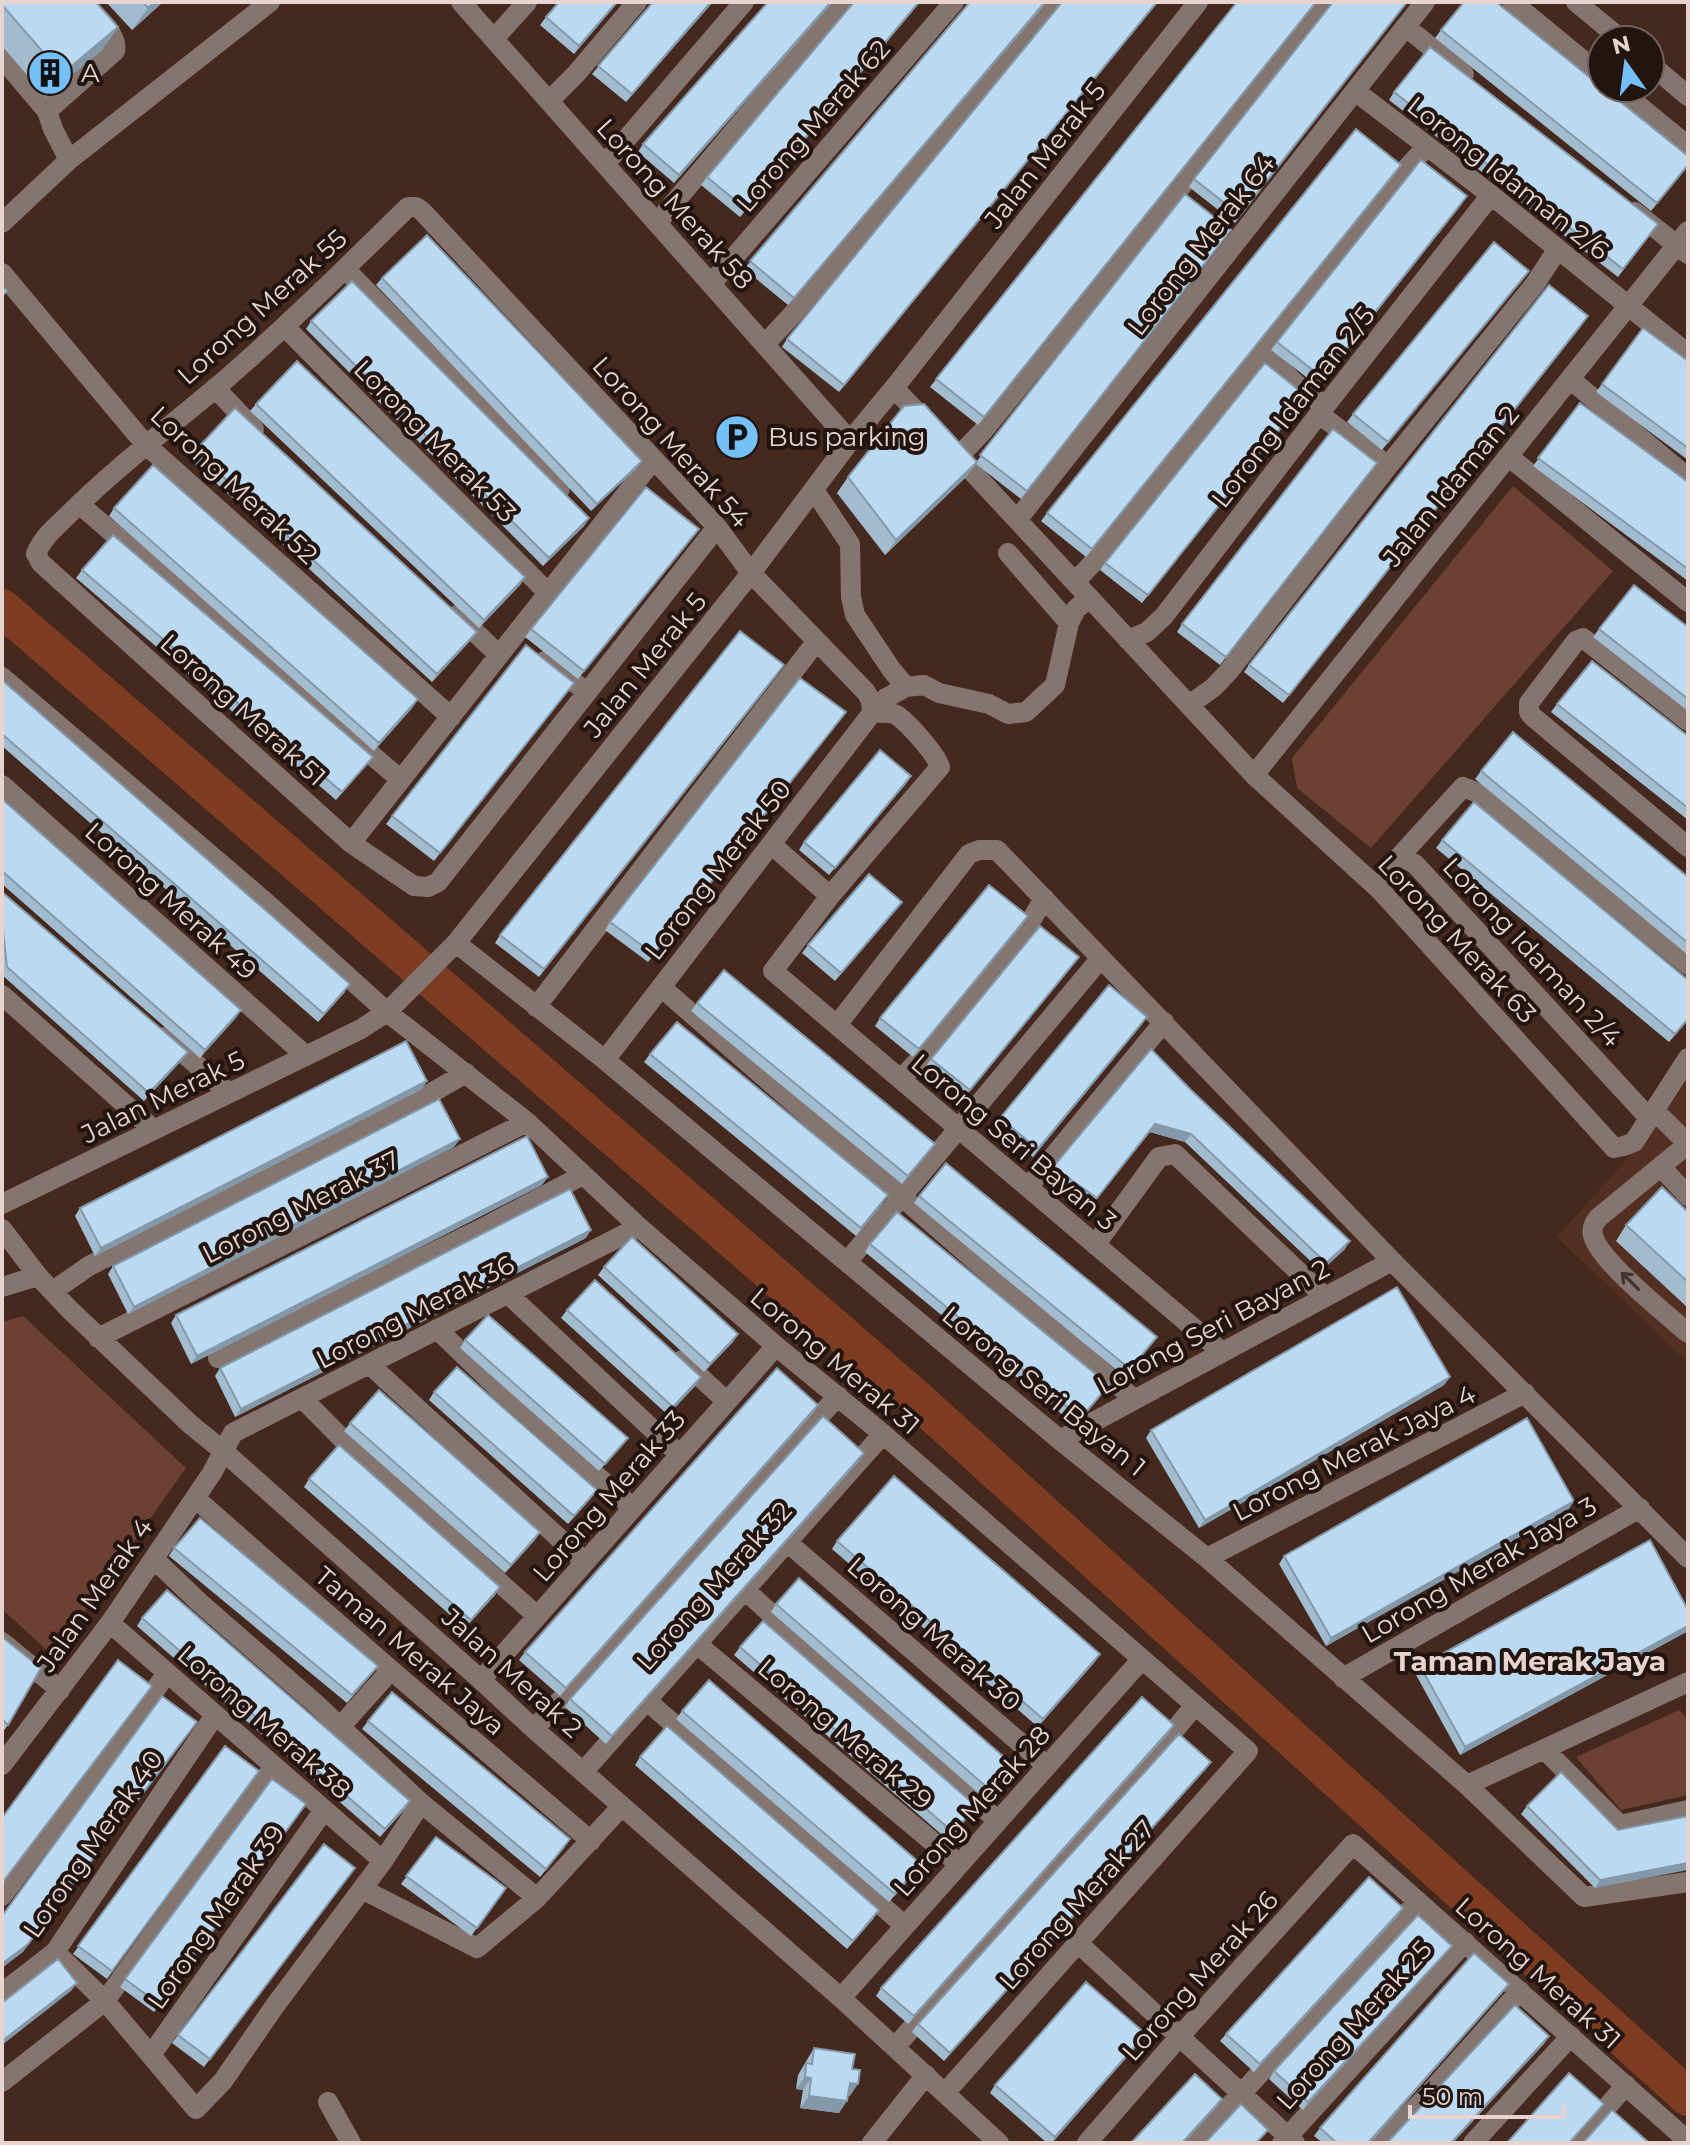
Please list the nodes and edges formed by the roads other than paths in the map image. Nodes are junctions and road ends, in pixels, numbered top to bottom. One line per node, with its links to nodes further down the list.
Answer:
1 (83, 2): 26 (street)
2 (270, 2): 29 (street)
3 (461, 2): 17 (street, Lorong Merak 58)
4 (527, 2): 17 (street)
5 (637, 2): 24 (street)
6 (744, 2): 30 (street)
7 (843, 2): 37 (street)
8 (954, 2): 42 (street, Lorong Merak 62)
9 (1058, 2): 45 (street)
10 (1198, 2): 50 (street, Jalan Merak 5)
11 (1322, 2): 31 (street)
12 (1425, 2): 16 (street, Lorong Merak 64)
13 (1512, 2): 19 (street)
14 (1576, 2): 15 (street)
15 (1603, 24)
16 (1406, 27): 21 (street); 22 (street, Lorong Merak 64)
17 (494, 39): 24 (street, Lorong Merak 58)
18 (2, 58): 26 (street)
19 (1586, 63)
20 (1666, 77): 23 (street)
21 (1479, 86)
22 (1355, 91): 27 (street, Lorong Idaman 2/6); 62 (street, Lorong Merak 64)
23 (1688, 96)
24 (549, 101): 30 (street, Lorong Merak 58)
25 (1637, 104): 28 (street)
26 (47, 111): 29 (street)
27 (1427, 146): 32 (street, Lorong Idaman 2/6); 46 (street)
28 (1688, 146)
29 (69, 160): 36 (street)
30 (605, 164): 37 (street, Lorong Merak 58)
31 (1177, 192): 34 (street); 56 (street)
32 (1491, 195): 39 (street, Lorong Idaman 2/6); 51 (street, Lorong Idaman 2/5)
33 (1620, 200): 38 (street)
34 (1195, 207)
35 (422, 211): 40 (street, Lorong Merak 55); 57 (street, Lorong Merak 54)
36 (2, 223)
37 (657, 223): 42 (street, Lorong Merak 58)
38 (1684, 243): 43 (street, Jalan Idaman 2)
39 (1557, 250): 43 (street, Lorong Idaman 2/6); 58 (street)
40 (345, 269): 44 (street, Lorong Merak 55); 64 (street)
41 (2, 273): 53 (street, Lorong Merak 52)
42 (711, 284): 45 (street, Lorong Merak 58)
43 (1628, 306): 47 (street, Lorong Idaman 2/6); 48 (street, Jalan Idaman 2)
44 (285, 327): 49 (street, Lorong Merak 55); 69 (street, Lorong Merak 53)
45 (765, 344): 52 (street, Lorong Merak 58)
46 (1262, 351): 51 (street); 68 (street)
47 (1688, 354)
48 (1570, 379): 55 (street, Jalan Idaman 2); 59 (street)
49 (215, 388): 53 (street, Lorong Merak 55); 54 (street)
50 (894, 388): 52 (street, Jalan Merak 5); 56 (street, Lorong Merak 63)
51 (1322, 410): 58 (street); 75 (street, Lorong Idaman 2/5)
52 (850, 441): 60 (street, Jalan Merak 5)
53 (145, 444): 61 (street, Lorong Merak 55); 83 (street, Lorong Merak 52)
54 (272, 446)
55 (1508, 456): 71 (street); 85 (street, Jalan Idaman 2)
56 (958, 457): 62 (street, Lorong Merak 63)
57 (653, 460): 63 (street, Lorong Merak 54); 64 (street)
58 (1388, 466): 81 (street)
59 (1688, 478)
60 (814, 490): 67 (street, Jalan Merak 5); 79 (street)
61 (79, 504): 66 (street, Lorong Merak 55); 86 (street)
62 (1017, 520): 68 (street, Lorong Merak 63)
63 (717, 527): 67 (street, Lorong Merak 54); 80 (street)
64 (599, 529): 69 (street)
65 (1008, 553): 73 (street)
66 (36, 554): 88 (street, Lorong Merak 51)
67 (751, 573): 76 (street, Lorong Merak 54); 95 (street, Jalan Merak 5)
68 (1075, 582): 70 (street, Lorong Merak 63)
69 (548, 593): 74 (street)
70 (1089, 598): 73 (street); 75 (street, Lorong Merak 63)
71 (1688, 602)
72 (443, 603): 77 (street)
73 (1069, 623): 79 (street)
74 (513, 638): 77 (street); 80 (street)
75 (1128, 640): 81 (street, Lorong Merak 63)
76 (816, 642): 82 (street, Lorong Merak 54); 100 (street)
77 (499, 655): 83 (street)
78 (2, 677): 101 (street, Lorong Merak 31)
79 (906, 687): 82 (street, Lorong Merak 50)
80 (587, 692): 88 (street, Lorong Merak 51)
81 (1189, 705): 85 (street, Lorong Merak 63)
82 (872, 713): 89 (street, Lorong Merak 50); 93 (street)
83 (451, 717): 86 (street)
84 (1688, 721): 90 (street)
85 (1254, 775): 92 (street, Lorong Merak 63)
86 (401, 780): 88 (street)
87 (2, 785): 105 (street, Lorong Merak 49)
88 (351, 843)
89 (771, 844): 93 (street); 98 (street, Lorong Merak 50)
90 (1688, 847)
91 (1400, 856): 92 (street); 97 (street); 111 (street, Lorong Idaman 2/4)
92 (1380, 890): 111 (street, Lorong Merak 63)
93 (830, 896): 104 (street, Lorong Seri Bayan 3)
94 (1044, 898): 96 (street); 104 (street); 109 (street)
95 (449, 950): 100 (street, Lorong Seri Bayan 1); 101 (street, Jalan Merak 5)
96 (1101, 958): 102 (street); 113 (street)
97 (1688, 965)
98 (661, 987): 107 (street, Lorong Merak 50); 120 (street)
99 (2, 995): 114 (street)
100 (536, 1007): 107 (street, Lorong Seri Bayan 1)
101 (387, 1012): 105 (street, Jalan Merak 5); 108 (street, Lorong Merak 31)
102 (1164, 1022): 118 (street); 125 (street)
103 (151, 1025): 110 (street)
104 (837, 1025): 109 (street, Lorong Seri Bayan 3)
105 (306, 1056): 110 (street, Jalan Merak 5)
106 (1688, 1058): 111 (street)
107 (605, 1060): 126 (street, Lorong Seri Bayan 1)
108 (466, 1073): 112 (street, Lorong Merak 31); 127 (street)
109 (901, 1079): 113 (street, Lorong Seri Bayan 3)
110 (229, 1093): 114 (street, Jalan Merak 5)
111 (1652, 1114): 115 (street, Lorong Idaman 2/4)
112 (527, 1122): 117 (street, Lorong Merak 31); 133 (street, Lorong Merak 37)
113 (958, 1129): 118 (street, Lorong Seri Bayan 3); 120 (street)
114 (154, 1130): 121 (street, Jalan Merak 5)
115 (1688, 1144): 116 (street)
116 (1661, 1167): 119 (street); 132 (street, one-way to 116)
117 (583, 1175): 122 (street, Lorong Merak 31); 137 (street)
118 (1028, 1187): 124 (street, Lorong Seri Bayan 3)
119 (1688, 1196)
120 (901, 1197): 126 (street); 142 (street)
121 (2, 1204)
122 (639, 1227): 129 (street, Lorong Merak 36); 134 (street, Lorong Merak 31)
123 (2, 1229): 127 (street, Jalan Merak 2)
124 (1095, 1245): 130 (street); 136 (street, Lorong Seri Bayan 3)
125 (1392, 1261): 130 (street, Lorong Seri Bayan 2); 139 (street)
126 (847, 1262): 145 (street, Lorong Seri Bayan 1)
127 (45, 1284): 128 (street); 133 (street, Jalan Merak 2)
128 (2, 1287)
129 (508, 1294): 131 (street, Lorong Merak 36); 147 (street)
130 (1325, 1297): 136 (street, Lorong Seri Bayan 2)
131 (437, 1329): 138 (street, Lorong Merak 36); 149 (street)
132 (1688, 1333)
133 (98, 1338): 146 (street, Jalan Merak 2)
134 (776, 1346): 140 (street, Lorong Merak 31); 143 (street, Lorong Merak 33)
135 (671, 1350): 143 (street)
136 (1222, 1352): 142 (street, Lorong Seri Bayan 2)
137 (218, 1358)
138 (369, 1364): 141 (street, Lorong Merak 36); 155 (street)
139 (1525, 1393): 150 (street); 152 (street, Lorong Merak Jaya 4)
140 (838, 1396): 144 (street, Lorong Merak 31); 172 (street)
141 (302, 1398): 146 (street, Lorong Merak 36); 157 (street)
142 (1134, 1399): 145 (street, Lorong Seri Bayan 2)
143 (726, 1401): 147 (street, Lorong Merak 33)
144 (883, 1434): 151 (street, Lorong Merak 32); 161 (street, Lorong Merak 31)
145 (1060, 1440): 152 (street, Lorong Seri Bayan 1)
146 (222, 1450): 148 (street, Jalan Merak 4); 165 (street, Jalan Merak 2)
147 (680, 1455): 149 (street, Lorong Merak 33)
148 (195, 1498): 154 (street, Jalan Merak 4); 162 (street, Taman Merak Jaya)
149 (633, 1508): 155 (street, Lorong Merak 33)
150 (1640, 1508): 153 (street); 164 (street, Lorong Merak Jaya 3)
151 (787, 1542): 156 (street, Lorong Merak 32); 177 (street, Lorong Merak 30)
152 (1207, 1558): 164 (street, Lorong Seri Bayan 1)
153 (1688, 1558)
154 (154, 1559): 158 (street, Jalan Merak 4); 171 (street)
155 (585, 1562): 157 (street, Lorong Merak 33)
156 (745, 1590): 160 (street, Lorong Merak 32); 184 (street)
157 (537, 1616): 165 (street, Lorong Merak 33)
158 (110, 1623): 163 (street, Lorong Merak 38); 167 (street, Jalan Merak 4)
159 (2, 1642): 167 (street)
160 (697, 1644): 168 (street, Lorong Merak 32); 188 (street, Lorong Merak 29)
161 (1142, 1659): 169 (street, Lorong Merak 31); 177 (street, Lorong Merak 28)
162 (391, 1670): 171 (street); 185 (street, Taman Merak Jaya)
163 (167, 1673): 170 (street, Lorong Merak 38); 191 (street)
164 (1343, 1678): 179 (street, Lorong Seri Bayan 1)
165 (481, 1680): 172 (street, Jalan Merak 2)
166 (1685, 1688): 173 (street)
167 (60, 1690): 175 (street, Jalan Merak 4)
168 (646, 1700): 178 (street, Lorong Merak 32); 194 (street)
169 (1195, 1705): 174 (street, Lorong Merak 31); 204 (street)
170 (215, 1715): 176 (street, Lorong Merak 38); 197 (street, Lorong Merak 40)
171 (340, 1727): 180 (street)
172 (534, 1729): 178 (street, Jalan Merak 2)
173 (1544, 1749): 179 (street); 183 (street)
174 (1248, 1751): 196 (street, Lorong Merak 27)
175 (2, 1765)
176 (274, 1766): 182 (street, Lorong Merak 38); 201 (street)
177 (1047, 1766): 184 (street, Lorong Merak 28)
178 (583, 1772): 181 (street, Jalan Merak 2)
179 (1467, 1785): 189 (street, Lorong Seri Bayan 1)
180 (421, 1803): 187 (street); 192 (street)
181 (622, 1806): 185 (street); 200 (street, Jalan Merak 2)
182 (324, 1810): 187 (street, Lorong Merak 38); 205 (street, Lorong Merak 39)
183 (1688, 1810)
184 (998, 1821): 188 (street, Lorong Merak 28)
185 (591, 1841): 192 (street)
186 (1353, 1844): 193 (street, Lorong Merak 31); 202 (street, Lorong Merak 26)
187 (383, 1861): 190 (street)
188 (959, 1864): 194 (street, Lorong Merak 28)
189 (1688, 1882)
190 (362, 1889): 192 (street); 205 (street)
191 (2, 1896)
192 (537, 1898)
193 (1418, 1901): 195 (street, Lorong Merak 31); 210 (street)
194 (905, 1926): 200 (street, Lorong Merak 28)
195 (1465, 1942): 198 (street, Lorong Merak 31); 213 (street, Lorong Merak 25)
196 (1078, 1943): 202 (street); 209 (street, Lorong Merak 27)
197 (55, 1952): 199 (street, Lorong Merak 40); 201 (street)
198 (1520, 1991): 203 (street, Lorong Merak 31); 219 (street)
199 (2, 1993)
200 (841, 1998): 204 (street, Jalan Merak 2)
201 (105, 2001): 205 (street); 207 (street)
202 (1180, 2036): 210 (street); 217 (street, Lorong Merak 26)
203 (1571, 2036): 208 (street, Lorong Merak 31); 220 (street)
204 (895, 2047): 206 (street, Jalan Merak 2)
205 (151, 2055)
206 (926, 2075): 209 (street, Jalan Merak 2); 215 (street)
207 (2, 2082)
208 (1626, 2085): 212 (street, Lorong Merak 31); 221 (street)
209 (945, 2093): 216 (street, Jalan Merak 2)
210 (1242, 2093): 213 (street); 218 (street)
211 (328, 2102): 214 (street)
212 (1675, 2138)
213 (1288, 2141)
214 (351, 2143)
215 (872, 2143)
216 (999, 2143)
217 (1087, 2143)
218 (1193, 2143)
219 (1381, 2143)
220 (1473, 2143)
221 (1576, 2143)

